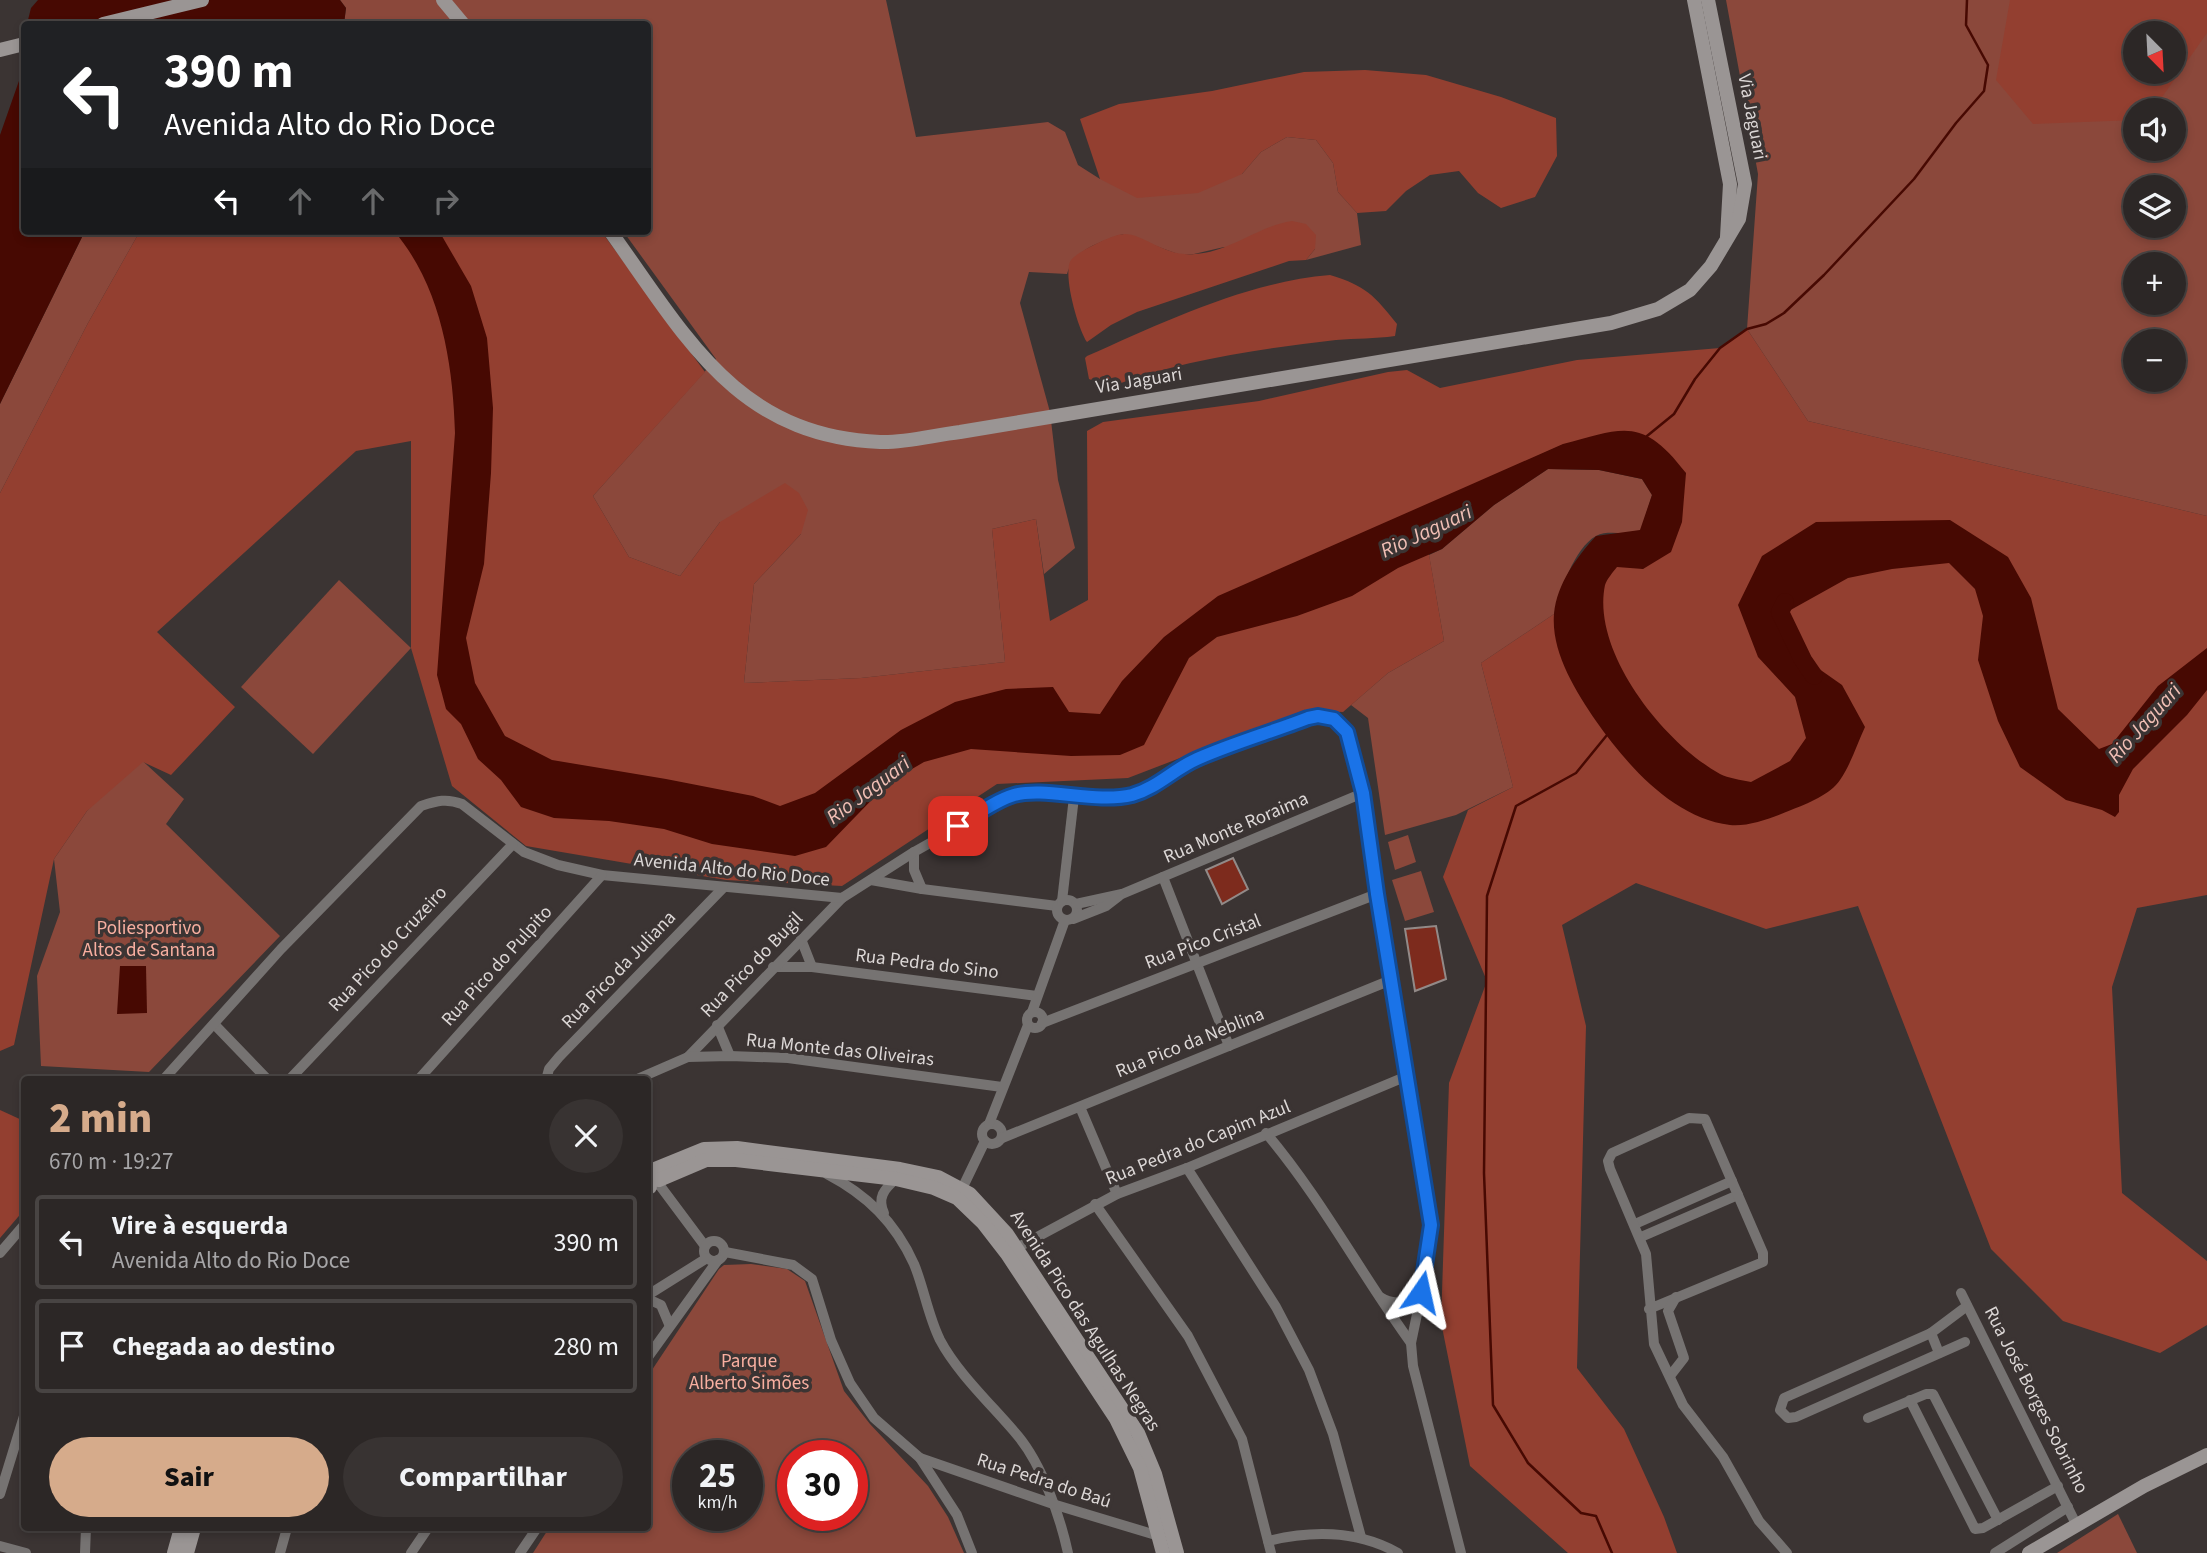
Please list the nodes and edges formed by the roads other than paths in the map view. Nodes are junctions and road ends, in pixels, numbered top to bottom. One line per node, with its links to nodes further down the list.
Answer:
1 (443, 0): 6 (street)
2 (1694, 0): 10 (street, Via Jaguari)
3 (1709, 0): 10 (street, Via Jaguari)
4 (200, 1): 5 (street)
5 (116, 21)
6 (460, 21)
7 (21, 45): 8 (street)
8 (0, 50)
9 (613, 235): 10 (street, Via Jaguari)
10 (1727, 238)
11 (1363, 793): 12 (street, Avenida Alto do Rio Doce); 16 (street, Rua Monte Roraima); 21 (street, Avenida Alto do Rio Doce)
12 (1074, 797): 14 (street, Avenida Alto do Rio Doce); 23 (street)
13 (513, 844): 15 (street, Avenida Alto do Rio Doce); 34 (street, Avenida Alto do Rio Doce); 42 (street, Rua Pico do Cruzeiro)
14 (914, 852): 17 (street, Avenida Alto do Rio Doce); 19 (street)
15 (602, 875): 18 (street, Avenida Alto do Rio Doce); 43 (street, Rua Pico do Pulpito)
16 (1163, 877): 20 (street, Rua Monte Roraima); 27 (street)
17 (871, 880): 19 (street); 22 (street, Avenida Alto do Rio Doce)
18 (723, 888): 22 (street, Avenida Alto do Rio Doce); 44 (street, Rua Pico da Juliana)
19 (922, 890): 23 (street)
20 (1122, 894): 24 (street, Rua Monte Roraima); 25 (street, Rua Monte Roraima)
21 (1377, 894): 27 (street, Rua Pico Cristal); 30 (street, Avenida Alto do Rio Doce)
22 (842, 898): 26 (street, Rua Pico do Bugil)
23 (1059, 903): 24 (street); 25 (street)
24 (1076, 904): 25 (street)
25 (1069, 919): 31 (street)
26 (801, 939): 28 (street, Rua Pico do Bugil); 29 (street)
27 (1196, 964): 33 (street, Rua Pico Cristal); 37 (street)
28 (773, 967): 29 (street, Rua Pedra do Sino); 35 (street, Rua Pico do Bugil)
29 (812, 967): 31 (street, Rua Pedra do Sino)
30 (1391, 980): 37 (street, Rua Pico da Neblina); 46 (street, Avenida Alto do Rio Doce)
31 (1037, 996): 32 (street)
32 (1032, 1012): 33 (street); 36 (street)
33 (1042, 1023): 36 (street)
34 (214, 1024): 40 (street, Avenida Alto do Rio Doce); 41 (street)
35 (717, 1025): 38 (street); 39 (street, Rua Pico do Bugil)
36 (1028, 1025): 47 (street)
37 (1229, 1046): 48 (street, Rua Pico da Neblina)
38 (730, 1055): 39 (street, Rua Monte das Oliveiras); 47 (street, Rua Monte das Oliveiras)
39 (688, 1058): 45 (street, Rua Monte das Oliveiras)
40 (167, 1076)
41 (264, 1076)
42 (293, 1076)
43 (422, 1076)
44 (547, 1076)
45 (645, 1076)
46 (1407, 1076): 50 (street, Rua Pedra do Capim Azul); 71 (street, Avenida Alto do Rio Doce)
47 (1002, 1087): 49 (street)
48 (1080, 1107): 51 (street, Rua Pico da Neblina); 58 (street)
49 (989, 1124): 51 (street); 51 (street)
50 (1266, 1133): 52 (street, Rua Pedra do Capim Azul); 74 (street)
51 (994, 1142): 57 (street)
52 (1187, 1168): 58 (street, Rua Pedra do Capim Azul); 104 (street)
53 (823, 1172): 54 (street, Avenida Pico das Agulhas Negras); 55 (street, Avenida Pico das Agulhas Negras); 61 (street)
54 (896, 1179): 57 (street, Avenida Pico das Agulhas Negras); 61 (street)
55 (651, 1181): 57 (street, Avenida Pico das Agulhas Negras); 63 (street)
56 (1732, 1181): 59 (street); 62 (street); 62 (street)
57 (960, 1194): 68 (street, Avenida Pico das Agulhas Negras)
58 (1117, 1194): 60 (street, Rua Pedra do Capim Azul)
59 (1738, 1195): 65 (street); 75 (street)
60 (1095, 1204): 68 (street, Rua Pedra do Capim Azul); 105 (street)
61 (886, 1217): 93 (street)
62 (1635, 1224): 65 (street)
63 (692, 1227): 66 (street); 67 (street)
64 (21, 1229): 69 (street)
65 (1641, 1237): 78 (street)
66 (716, 1240): 67 (street); 70 (street)
67 (705, 1246): 70 (street)
68 (1011, 1250): 103 (street, Avenida Pico das Agulhas Negras); 118 (street, Avenida Pico das Agulhas Negras)
69 (0, 1253)
70 (715, 1258): 73 (street); 79 (street); 90 (street)
71 (1421, 1292): 74 (street); 82 (street, Avenida Alto do Rio Doce)
72 (1961, 1293): 77 (street, Rua José Borges Sobrinho)
73 (651, 1295)
74 (1377, 1295): 82 (street)
75 (1676, 1297): 78 (street); 85 (street)
76 (651, 1299): 79 (street)
77 (1967, 1306): 80 (street); 91 (street, Rua José Borges Sobrinho)
78 (1649, 1309): 85 (street)
79 (670, 1324): 83 (street)
80 (1931, 1333): 84 (street); 84 (street)
81 (1965, 1342): 84 (street)
82 (1411, 1343): 107 (street, Avenida Alto do Rio Doce)
83 (651, 1352)
84 (1940, 1353)
85 (1670, 1376): 121 (street)
86 (1910, 1401): 87 (street); 95 (street); 95 (street)
87 (1868, 1418)
88 (21, 1426): 92 (street)
89 (2207, 1455): 96 (street, Rua José Borges Sobrinho)
90 (920, 1458): 93 (street, Rua Pedra do Baú); 115 (street)
91 (2058, 1486): 94 (street, Rua José Borges Sobrinho); 95 (street)
92 (0, 1494)
93 (1056, 1505): 103 (street, Rua Pedra do Baú); 116 (street)
94 (2068, 1507): 96 (street, Rua José Borges Sobrinho); 122 (street)
95 (1997, 1520)
96 (2076, 1524): 123 (street, Rua José Borges Sobrinho)
97 (86, 1531): 109 (street)
98 (180, 1531): 110 (street)
99 (193, 1531): 111 (street)
100 (286, 1531): 112 (street)
101 (426, 1531): 113 (street)
102 (535, 1531): 114 (street)
103 (1159, 1536): 117 (street, Avenida Pico das Agulhas Negras)
104 (1361, 1537): 105 (street); 120 (street)
105 (1268, 1541): 119 (street)
106 (0, 1546): 108 (street)
107 (1459, 1550)
108 (26, 1553)
109 (85, 1553)
110 (174, 1553)
111 (187, 1553)
112 (280, 1553)
113 (411, 1553)
114 (520, 1553)
115 (972, 1553)
116 (1068, 1553)
117 (1163, 1553)
118 (1177, 1553)
119 (1271, 1553)
120 (1398, 1553)
121 (1787, 1553)
122 (1995, 1553)
123 (2029, 1553)

